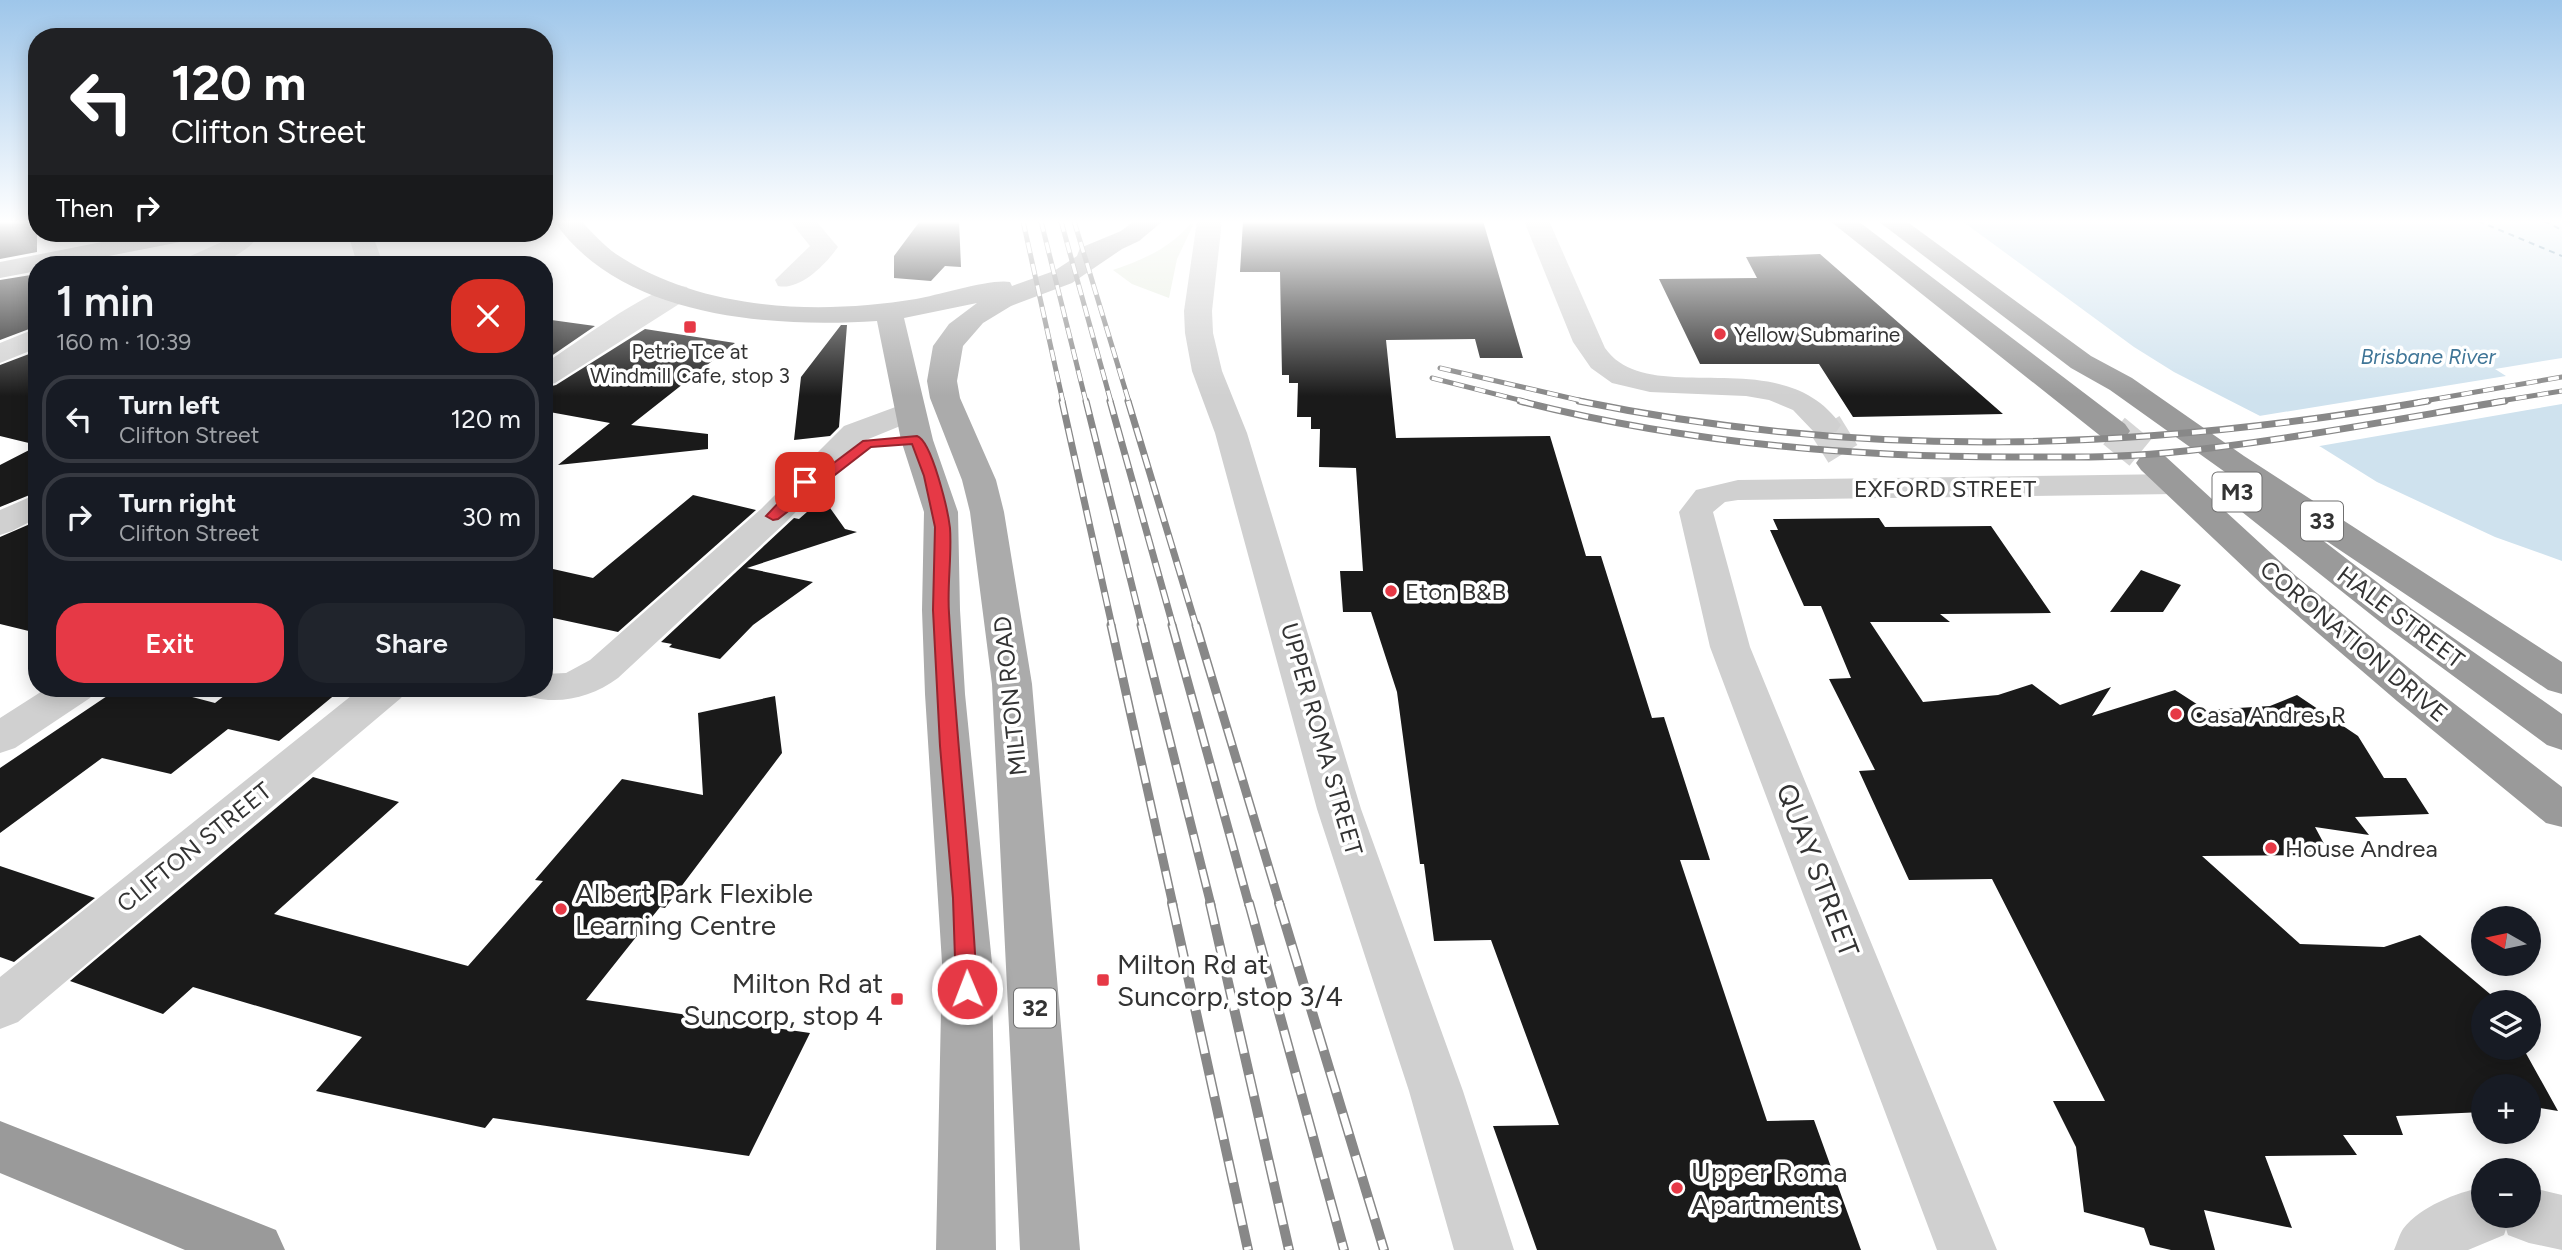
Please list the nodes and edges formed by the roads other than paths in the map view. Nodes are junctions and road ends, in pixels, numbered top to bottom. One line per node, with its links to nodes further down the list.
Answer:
1 (641, 279): 7 (main road)
2 (1054, 279): 8 (main road, MILTON ROAD / 32)
3 (1202, 279): 38 (street, UPPER ROMA STREET)
4 (1558, 279): 15 (street)
5 (1918, 279): 16 (highway)
6 (1969, 279): 12 (highway, M3)
7 (677, 293): 9 (main road); 13 (street)
8 (1000, 294): 9 (main road); 37 (main road, MILTON ROAD / 32)
9 (889, 313): 14 (main road)
10 (28, 341): 11 (street)
11 (0, 354)
12 (2081, 362): 23 (highway, 33); 27 (highway, HALE STREET / M3)
13 (553, 371)
14 (913, 425): 24 (street); 36 (main road)
15 (1825, 425)
16 (2114, 431)
17 (1846, 460): 19 (street)
18 (2164, 474): 19 (street, EXFORD STREET); 29 (highway, CORONATION DRIVE / M3)
19 (1864, 488): 20 (street, EXFORD STREET)
20 (1715, 493): 39 (street, QUAY STREET)
21 (28, 509): 22 (street)
22 (0, 524)
23 (2562, 681)
24 (553, 687)
25 (62, 697): 28 (street)
26 (376, 697): 30 (street, CLIFTON STREET)
27 (2562, 735)
28 (0, 738)
29 (2562, 811)
30 (0, 1007)
31 (0, 1147): 35 (highway)
32 (2471, 1217): 40 (street)
33 (2541, 1217): 34 (street)
34 (2562, 1223)
35 (255, 1250)
36 (966, 1250)
37 (1050, 1250)
38 (1484, 1250)
39 (1967, 1250)
40 (2424, 1250)

